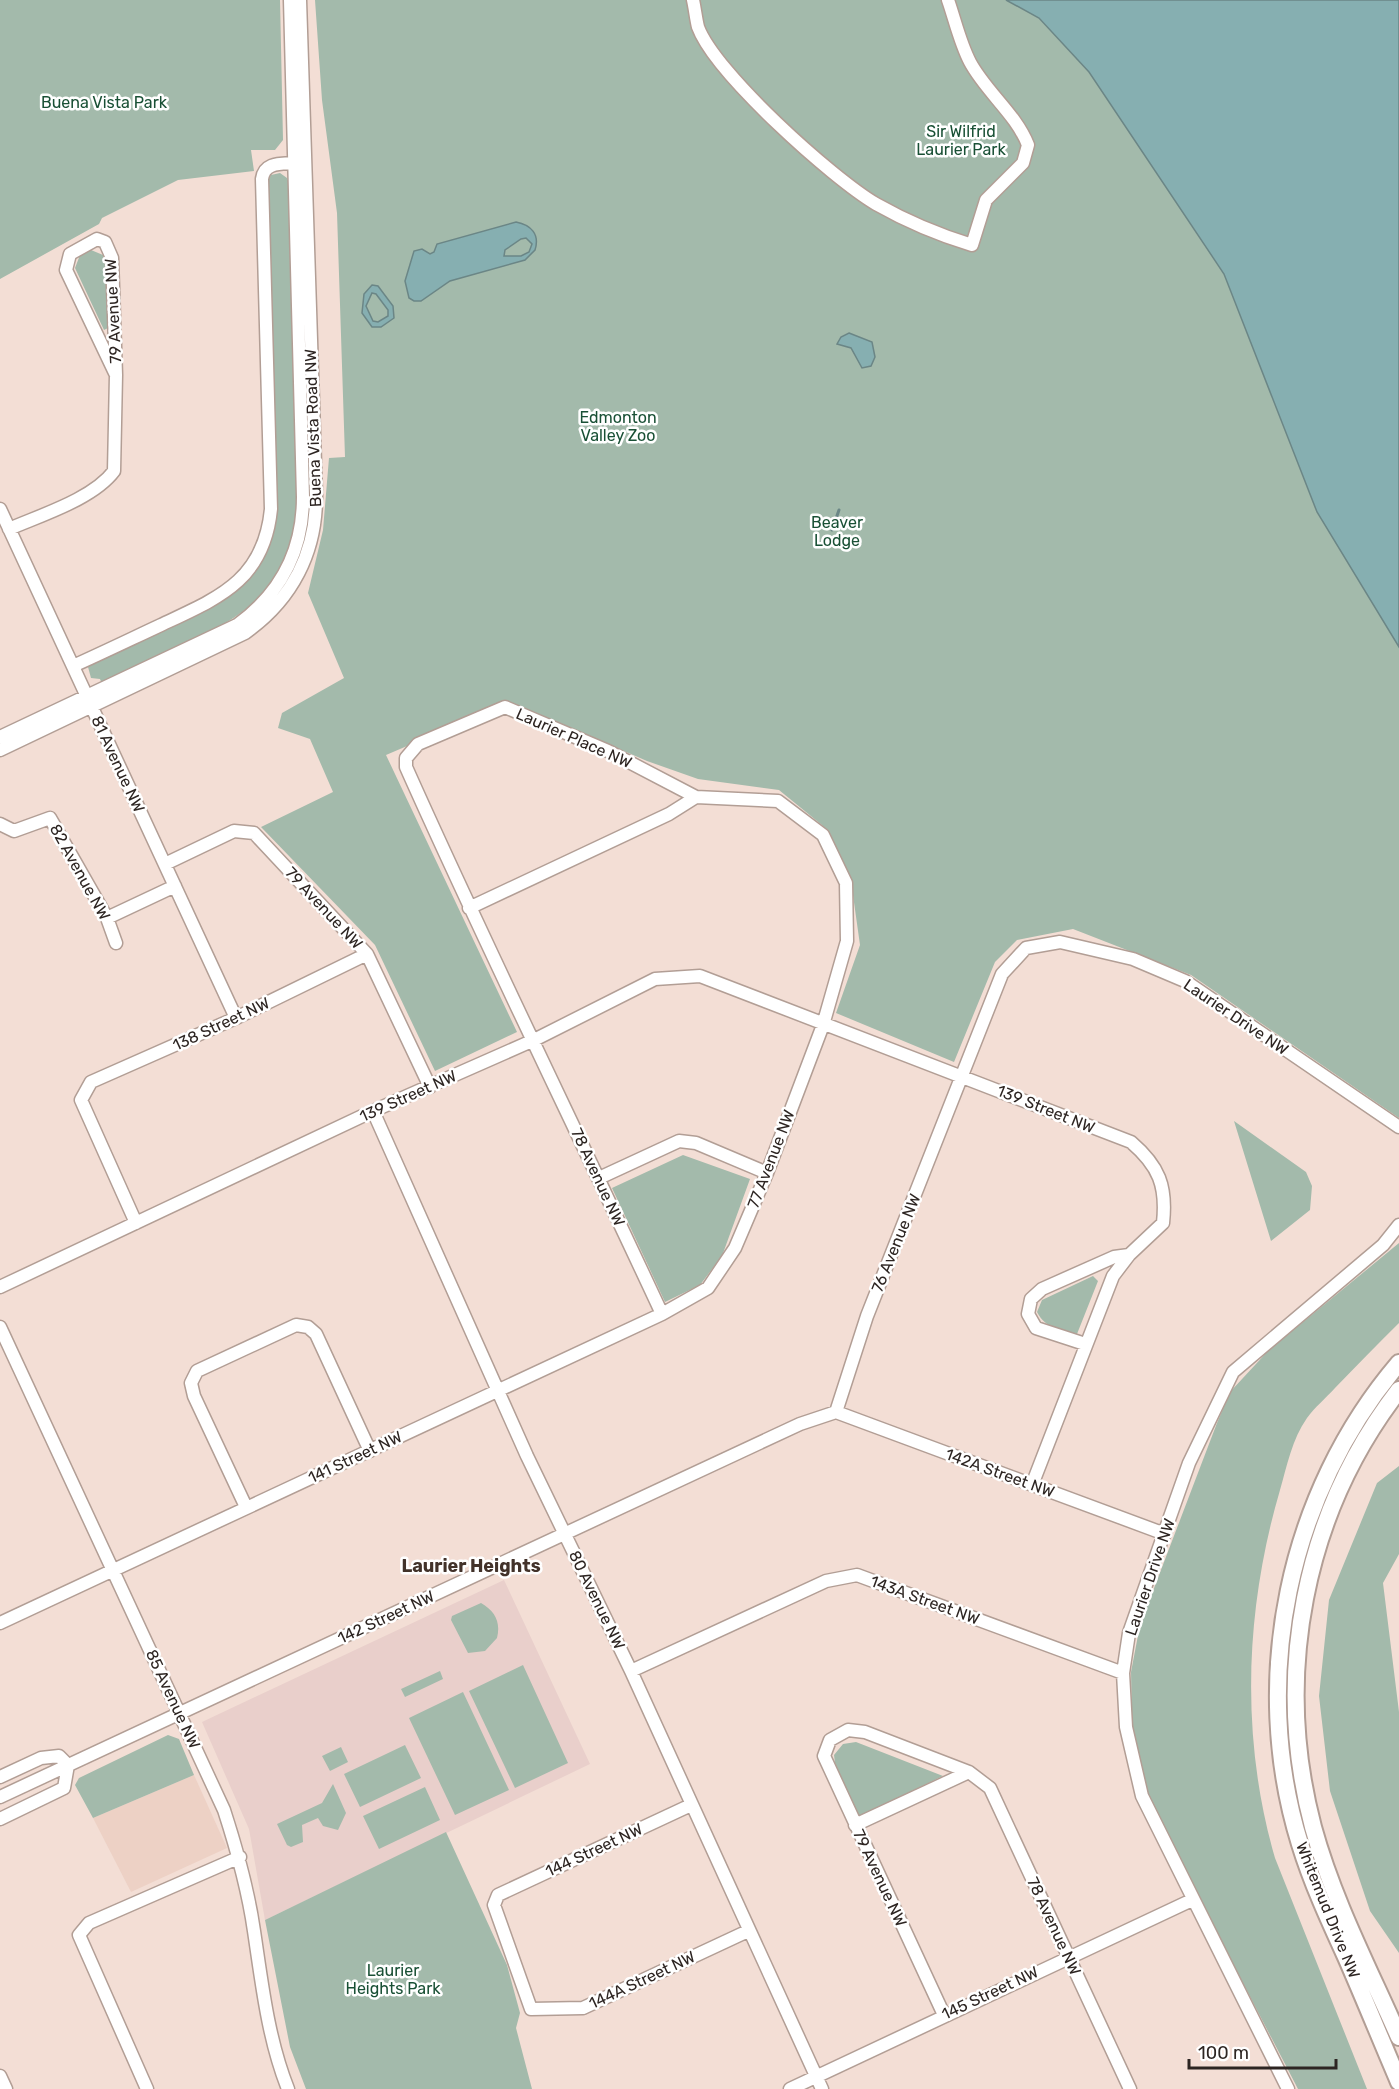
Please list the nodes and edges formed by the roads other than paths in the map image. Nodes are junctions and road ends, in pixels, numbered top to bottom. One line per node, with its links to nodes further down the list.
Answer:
1 (290, 0): 5 (street, Buena Vista Road NW)
2 (300, 0): 10 (street, Buena Vista Road NW)
3 (693, 0): 4 (street)
4 (948, 0)
5 (294, 163): 9 (street); 10 (street, Buena Vista Road NW)
6 (116, 375): 6 (street, 79 Avenue NW); 8 (street, 79 Avenue NW)
7 (0, 509): 8 (street, 81 Avenue NW)
8 (9, 530): 9 (street, 81 Avenue NW)
9 (73, 666): 10 (street, 81 Avenue NW)
10 (89, 702): 11 (street, Buena Vista Road NW); 12 (street, Buena Vista Road NW); 15 (street, 81 Avenue NW)
11 (0, 737)
12 (0, 750)
13 (696, 797): 17 (street); 17 (street, Laurier Place NW); 22 (street, Laurier Place NW)
14 (0, 824): 18 (street, 82 Avenue NW)
15 (165, 864): 16 (street, 81 Avenue NW); 20 (street, 79 Avenue NW)
16 (175, 886): 18 (street); 21 (street, 81 Avenue NW)
17 (469, 908): 23 (street, Laurier Place NW)
18 (107, 918): 19 (street, 82 Avenue NW)
19 (116, 943)
20 (367, 954): 21 (street, 138 Street NW); 25 (street, 79 Avenue NW)
21 (236, 1018): 30 (street, 138 Street NW)
22 (823, 1024): 23 (street, 139 Street NW); 24 (street); 28 (street, 77 Avenue NW)
23 (534, 1040): 25 (street, 139 Street NW); 29 (street, 78 Avenue NW)
24 (962, 1076): 27 (street, Laurier Drive NW); 32 (street, 139 Street NW); 41 (street, 76 Avenue NW)
25 (430, 1087): 26 (street, 139 Street NW)
26 (373, 1111): 30 (street, 139 Street NW); 40 (street, 80 Avenue NW)
27 (1399, 1127)
28 (767, 1173): 29 (street); 34 (street, 77 Avenue NW)
29 (599, 1178): 35 (street, 78 Avenue NW)
30 (136, 1223): 33 (street, 139 Street NW)
31 (1399, 1226): 45 (street, Laurier Drive NW)
32 (1129, 1255): 37 (street); 37 (street)
33 (0, 1287)
34 (708, 1288): 35 (street, 141 Street NW)
35 (662, 1314): 40 (street, 141 Street NW)
36 (0, 1327): 47 (street, 85 Avenue NW)
37 (1085, 1344): 43 (street)
38 (1399, 1363): 68 (highway, Whitemud Drive NW)
39 (1399, 1390): 65 (highway, Whitemud Drive NW)
40 (498, 1392): 42 (street, 141 Street NW); 46 (street, 80 Avenue NW)
41 (836, 1412): 43 (street, 142A Street NW); 46 (street, 142 Street NW)
42 (370, 1451): 44 (street, 141 Street NW); 44 (street)
43 (1032, 1485): 45 (street, 142A Street NW)
44 (246, 1508): 47 (street, 141 Street NW)
45 (1165, 1534): 50 (street, Laurier Drive NW)
46 (565, 1535): 49 (street, 80 Avenue NW); 51 (street, 142 Street NW)
47 (114, 1570): 48 (street, 141 Street NW); 51 (street, 85 Avenue NW)
48 (0, 1623)
49 (631, 1671): 50 (street, 143A Street NW); 56 (street, 80 Avenue NW)
50 (1123, 1673): 60 (street, Laurier Drive NW)
51 (180, 1713): 52 (street, 142 Street NW); 59 (street, 85 Avenue NW)
52 (68, 1766): 54 (street); 55 (street, 142 Street NW); 57 (street)
53 (969, 1772): 58 (street); 58 (street, 79 Avenue NW); 62 (street, 78 Avenue NW)
54 (0, 1777)
55 (0, 1797)
56 (691, 1805): 61 (street, 80 Avenue NW); 63 (street, 144 Street NW)
57 (0, 1819)
58 (855, 1825): 64 (street, 79 Avenue NW)
59 (240, 1857): 70 (street); 71 (street, 85 Avenue NW)
60 (1192, 1900): 62 (street, 145 Street NW); 75 (street, Laurier Drive NW)
61 (748, 1931): 63 (street, 144A Street NW); 67 (street, 80 Avenue NW)
62 (1068, 1956): 64 (street, 145 Street NW); 74 (street, 78 Avenue NW)
63 (531, 2008)
64 (944, 2015): 67 (street, 145 Street NW)
65 (1399, 2037)
66 (0, 2076): 69 (street)
67 (816, 2077): 72 (street, 145 Street NW); 73 (street, 80 Avenue NW)
68 (1399, 2083): 76 (highway)
69 (6, 2089)
70 (147, 2089)
71 (288, 2089)
72 (790, 2089)
73 (822, 2089)
74 (1130, 2089)
75 (1288, 2089)
76 (1397, 2089)

